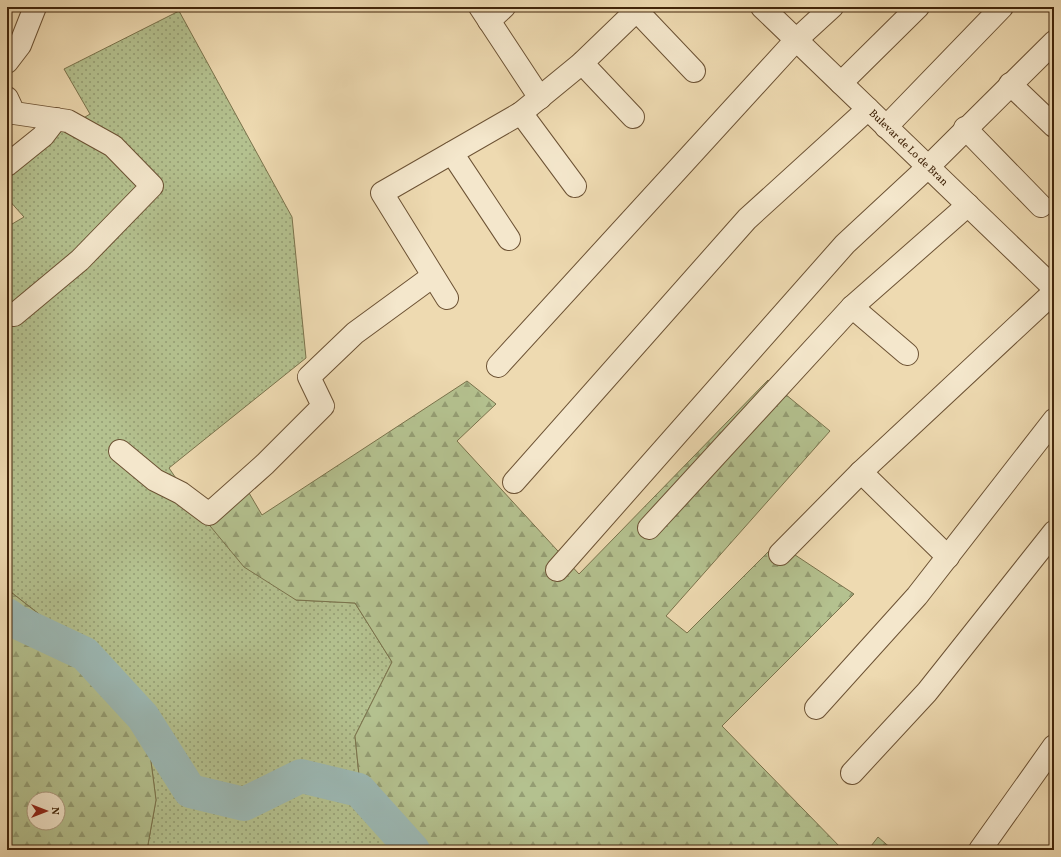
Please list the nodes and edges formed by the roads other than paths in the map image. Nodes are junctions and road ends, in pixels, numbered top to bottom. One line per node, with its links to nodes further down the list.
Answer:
1 (35, 7): 10 (street)
2 (762, 7): 8 (street, Bulevar de Lo de Bran)
3 (832, 7): 8 (street)
4 (918, 7): 13 (street)
5 (1002, 7): 22 (street)
6 (639, 9): 11 (street); 12 (street)
7 (491, 12): 16 (street)
8 (796, 40): 13 (street, Bulevar de Lo de Bran); 38 (street)
9 (1054, 42): 14 (street)
10 (7, 62)
11 (582, 63): 16 (street); 19 (street)
12 (694, 71)
13 (841, 83): 17 (street, Bulevar de Lo de Bran)
14 (1010, 84): 21 (street); 23 (street)
15 (7, 98): 20 (street)
16 (540, 98): 18 (street)
17 (868, 109): 22 (street, Bulevar de Lo de Bran); 42 (street)
18 (521, 113): 24 (street); 27 (street)
19 (633, 117)
20 (56, 119): 25 (street); 36 (street)
21 (1054, 126)
22 (886, 127): 26 (street, Bulevar de Lo de Bran)
23 (965, 128): 26 (street); 29 (street)
24 (452, 152): 30 (street); 31 (street)
25 (7, 165)
26 (928, 167): 28 (street, Bulevar de Lo de Bran); 47 (street)
27 (575, 186)
28 (968, 204): 32 (street, Bulevar de Lo de Bran); 35 (street)
29 (1041, 206)
30 (509, 239)
31 (433, 276): 34 (street); 40 (street)
32 (1054, 288)
33 (1054, 292): 41 (street)
34 (448, 298)
35 (852, 307): 37 (street); 43 (street)
36 (14, 315)
37 (907, 354)
38 (498, 366)
39 (1054, 420): 46 (street)
40 (120, 451)
41 (861, 472): 45 (street); 46 (street)
42 (514, 482)
43 (649, 528)
44 (1054, 532): 50 (street)
45 (780, 554)
46 (948, 557): 48 (street)
47 (557, 570)
48 (816, 708)
49 (1054, 746): 51 (street)
50 (852, 774)
51 (980, 850)

